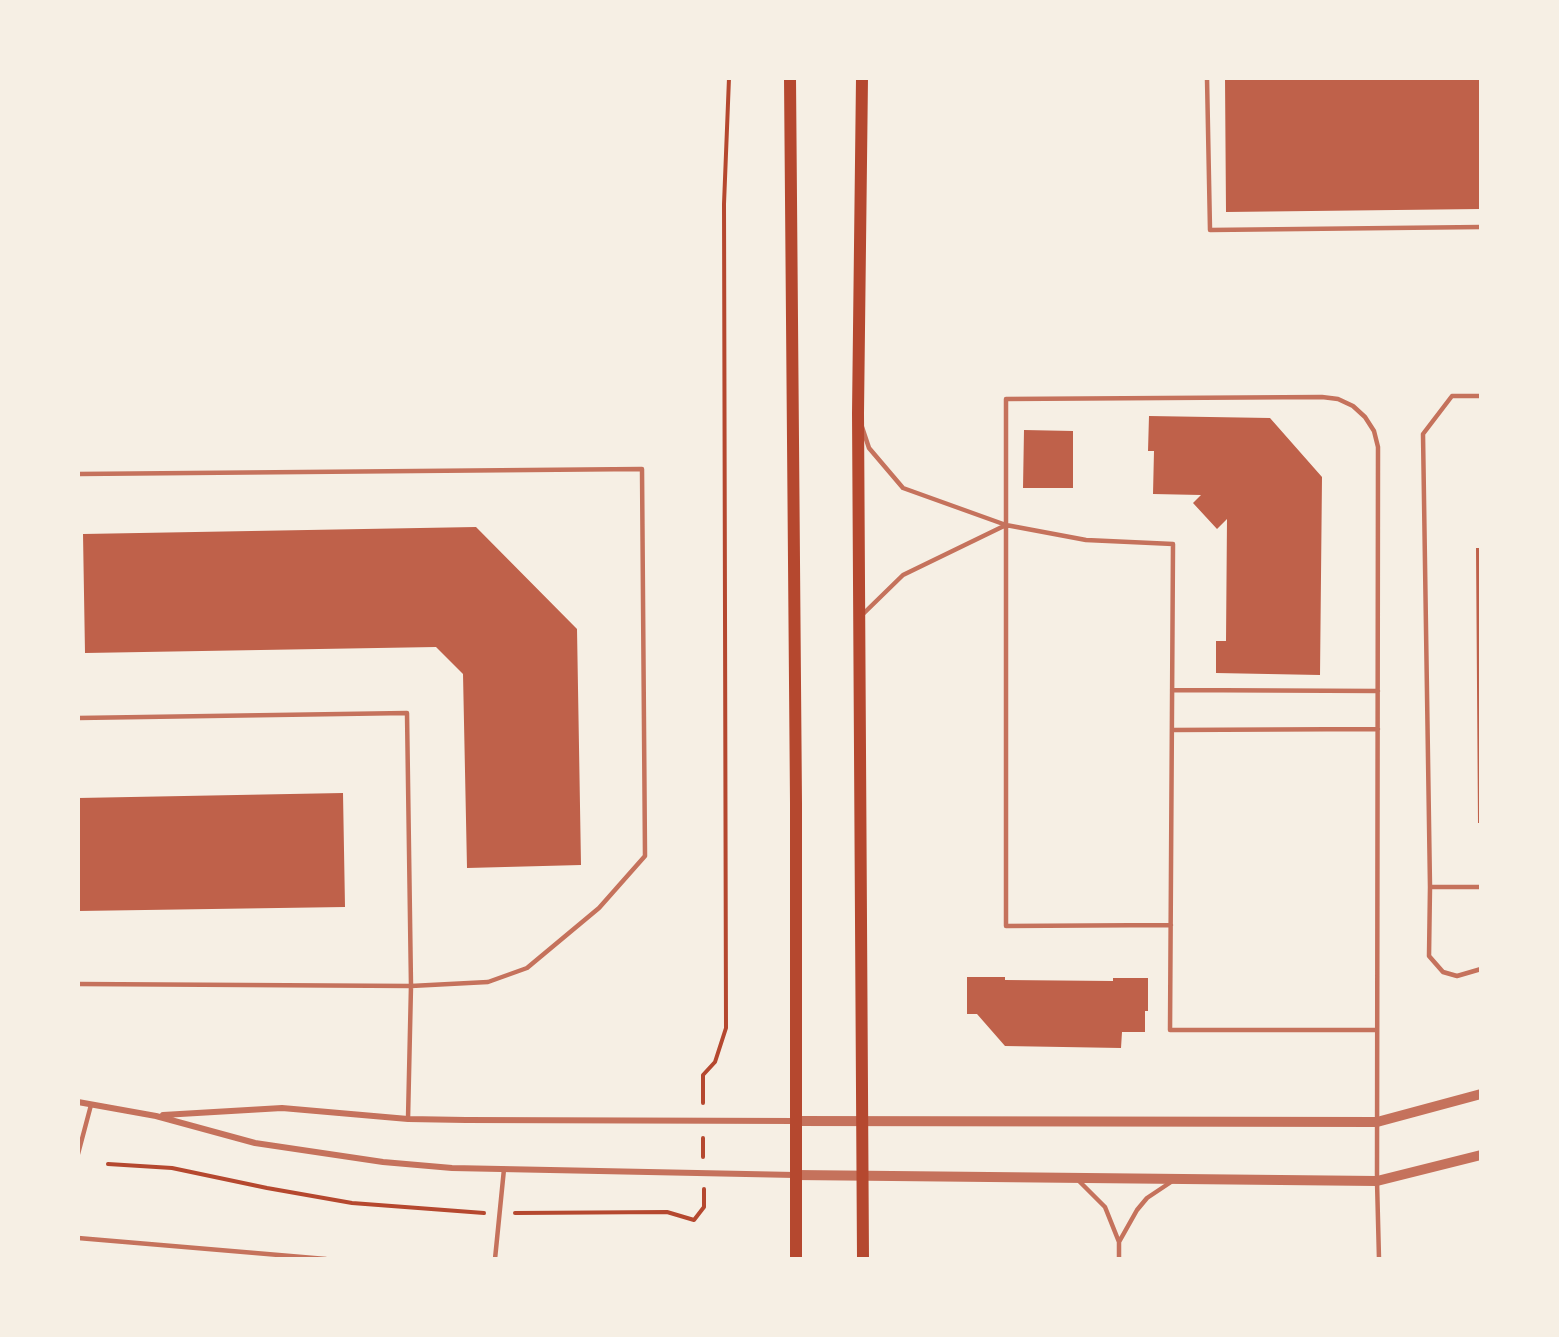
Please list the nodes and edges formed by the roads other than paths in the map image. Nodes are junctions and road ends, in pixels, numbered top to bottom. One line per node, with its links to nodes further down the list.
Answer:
1 (790, 78): 27 (main road)
2 (862, 78): 6 (main road)
3 (1207, 78): 4 (lane)
4 (1481, 227)
5 (1481, 396): 15 (lane)
6 (858, 413): 8 (lane); 9 (main road)
7 (78, 474): 20 (lane)
8 (1006, 525): 9 (lane); 10 (lane); 11 (lane); 17 (lane)
9 (860, 617): 28 (main road)
10 (1172, 690): 11 (lane); 14 (lane)
11 (1377, 691): 13 (lane)
12 (78, 718): 20 (lane)
13 (1378, 729): 14 (lane); 21 (lane)
14 (1172, 730): 17 (lane)
15 (1430, 887): 16 (lane); 18 (lane)
16 (1481, 887)
17 (1171, 925): 21 (lane)
18 (1481, 969)
19 (78, 984): 20 (lane)
20 (411, 986): 26 (lane)
21 (1377, 1030): 29 (lane)
22 (1481, 1094): 29 (street)
23 (78, 1102): 24 (street)
24 (91, 1105): 25 (street); 30 (lane)
25 (156, 1116): 26 (street); 32 (street)
26 (408, 1119): 27 (street)
27 (796, 1121): 28 (street); 33 (main road)
28 (862, 1122): 29 (street); 34 (main road)
29 (1377, 1122): 37 (lane)
30 (78, 1154)
31 (1481, 1155): 37 (street)
32 (504, 1169): 33 (street); 41 (lane)
33 (795, 1175): 34 (street); 42 (main road)
34 (862, 1176): 35 (street); 43 (main road)
35 (1076, 1178): 36 (street); 39 (lane)
36 (1176, 1179): 37 (street); 39 (lane)
37 (1377, 1181): 45 (lane)
38 (78, 1238): 40 (lane)
39 (1119, 1242): 44 (lane)
40 (326, 1259)
41 (495, 1259)
42 (796, 1259)
43 (863, 1259)
44 (1119, 1259)
45 (1379, 1259)

